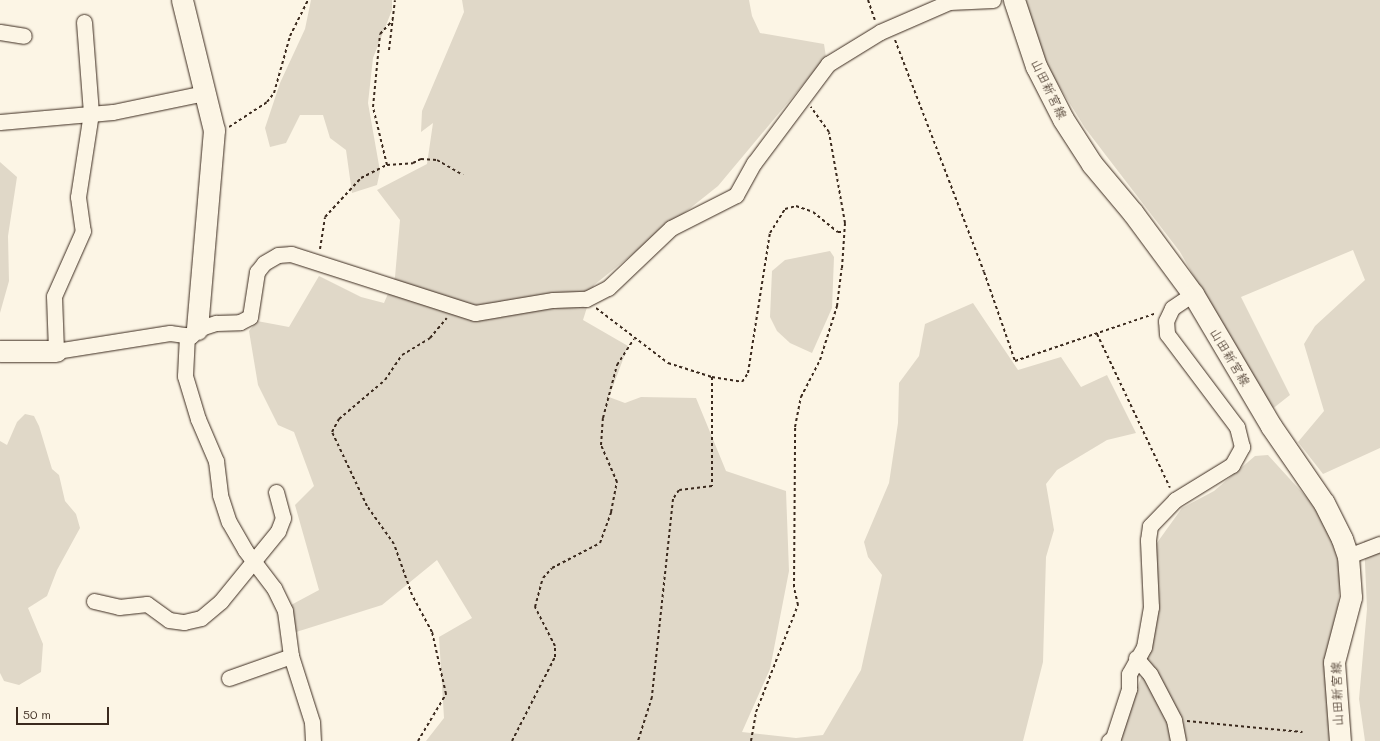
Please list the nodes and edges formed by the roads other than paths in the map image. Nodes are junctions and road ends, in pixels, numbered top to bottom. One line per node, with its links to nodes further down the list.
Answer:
1 (182, 0): 7 (main road)
2 (993, 0): 11 (street)
3 (1014, 0): 10 (main road, 山田新宮線)
4 (84, 22): 8 (street)
5 (0, 32): 6 (street)
6 (24, 36)
7 (205, 93): 8 (street); 11 (main road)
8 (92, 113): 9 (street); 13 (street)
9 (0, 122)
10 (1192, 294): 16 (main road, 山田新宮線); 20 (street)
11 (192, 332): 13 (street); 17 (street)
12 (0, 351): 13 (main road)
13 (56, 351)
14 (276, 492): 17 (street)
15 (1380, 544): 16 (street)
16 (1348, 556): 25 (main road, 山田新宮線)
17 (253, 560): 18 (street); 19 (street)
18 (94, 601)
19 (291, 656): 21 (street); 22 (street)
20 (1136, 658): 23 (street); 24 (street)
21 (229, 678)
22 (313, 741)
23 (1109, 741)
24 (1178, 741)
25 (1340, 741)

